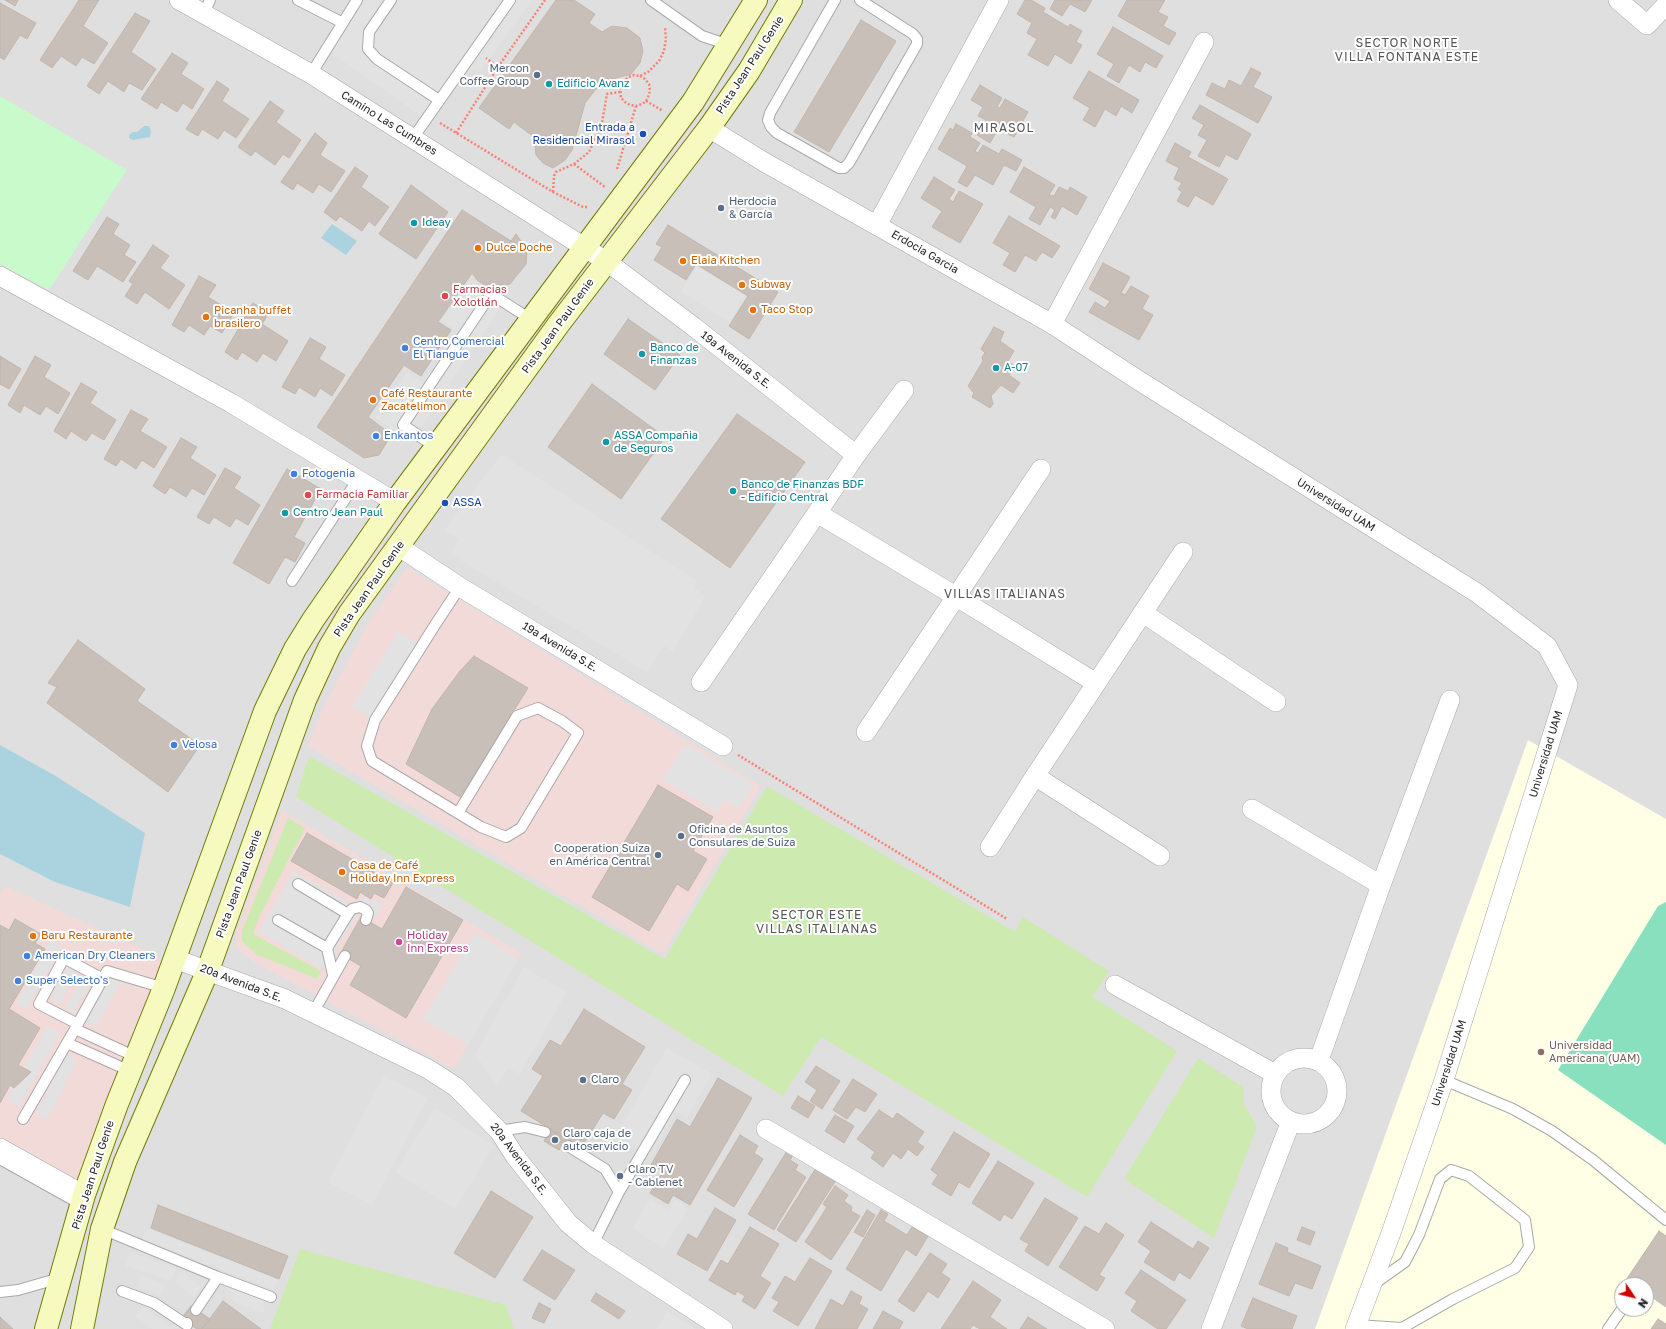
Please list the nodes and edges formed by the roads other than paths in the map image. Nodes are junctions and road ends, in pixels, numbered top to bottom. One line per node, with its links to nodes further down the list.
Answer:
1 (179, 0): 14 (street, Camino Las Cumbres)
2 (298, 0): 15 (lane)
3 (357, 0): 15 (lane)
4 (391, 0): 19 (lane)
5 (510, 0): 19 (lane)
6 (756, 0): 17 (main road, Pista Jean Paul Genie)
7 (791, 0): 20 (main road, Pista Jean Paul Genie)
8 (835, 0): 9 (lane)
9 (860, 0)
10 (999, 0): 22 (street)
11 (1618, 0): 13 (street)
12 (654, 2): 17 (lane)
13 (1666, 5)
14 (207, 7): 18 (street, Camino Las Cumbres)
15 (343, 23): 18 (lane)
16 (1204, 42): 26 (street)
17 (729, 45): 23 (main road, Pista Jean Paul Genie)
18 (311, 74): 21 (street, Camino Las Cumbres)
19 (440, 100): 21 (lane)
20 (709, 128): 22 (street, Erdocia Garcia); 23 (main road, Pista Jean Paul Genie)
21 (413, 138): 23 (street, Camino Las Cumbres)
22 (877, 225): 26 (street, Erdocia Garcia)
23 (595, 254): 25 (main road, Pista Jean Paul Genie); 31 (street, 19a Avenida S.E.); 36 (main road, Pista Jean Paul Genie)
24 (0, 276): 33 (street)
25 (532, 320): 29 (main road, Pista Jean Paul Genie); 30 (lane)
26 (1052, 324): 27 (street, Erdocia Garcia)
27 (1138, 380): 74 (street, Universidad UAM)
28 (904, 390): 31 (street)
29 (460, 417): 30 (main road, Pista Jean Paul Genie); 36 (main road)
30 (436, 448): 34 (main road, Pista Jean Paul Genie)
31 (856, 455): 35 (street)
32 (1041, 469): 40 (street)
33 (358, 479): 34 (street); 38 (lane)
34 (395, 502): 42 (main road, Pista Jean Paul Genie)
35 (817, 513): 40 (street); 43 (street)
36 (398, 546): 39 (street, 19a Avenida S.E.); 42 (main road); 62 (main road, Pista Jean Paul Genie)
37 (1183, 552): 41 (street)
38 (292, 581)
39 (460, 587): 48 (street, 19a Avenida S.E.); 51 (lane)
40 (957, 597): 44 (street); 47 (street)
41 (1143, 613): 44 (street); 46 (street)
42 (283, 673): 61 (main road, Pista Jean Paul Genie)
43 (701, 682)
44 (1096, 683): 49 (street)
45 (1450, 700): 55 (street)
46 (1276, 702)
47 (866, 732)
48 (724, 746)
49 (1035, 776): 52 (street); 53 (street)
50 (1252, 809): 55 (street)
51 (458, 813): 51 (lane)
52 (990, 847)
53 (1160, 856)
54 (298, 884): 56 (lane)
55 (1381, 885): 70 (street)
56 (348, 914): 58 (lane); 59 (lane)
57 (278, 920): 59 (lane)
58 (366, 920)
59 (327, 948): 63 (lane)
60 (345, 956): 63 (lane)
61 (175, 959): 62 (street, 20a Avenida S.E.); 66 (main road, Pista Jean Paul Genie)
62 (208, 970): 67 (street, 20a Avenida S.E.); 86 (main road, Pista Jean Paul Genie)
63 (333, 975): 67 (lane)
64 (103, 979): 66 (lane); 68 (lane); 68 (lane)
65 (1116, 985): 72 (street)
66 (164, 988): 71 (main road, Pista Jean Paul Genie)
67 (312, 1013): 78 (street, 20a Avenida S.E.)
68 (77, 1026): 69 (lane); 71 (lane)
69 (66, 1043): 71 (lane); 75 (lane)
70 (1319, 1060): 72 (street); 76 (street)
71 (133, 1064): 84 (main road, Pista Jean Paul Genie)
72 (1275, 1074): 76 (street)
73 (685, 1080): 83 (lane)
74 (1444, 1080): 85 (lane); 90 (street, Universidad UAM)
75 (23, 1119)
76 (1291, 1121): 102 (street)
77 (766, 1129): 101 (street)
78 (499, 1131): 79 (lane); 87 (street, 20a Avenida S.E.)
79 (545, 1132)
80 (568, 1146): 83 (lane)
81 (0, 1148): 84 (street)
82 (0, 1159): 84 (lane)
83 (620, 1192): 87 (lane)
84 (83, 1200): 89 (main road, Pista Jean Paul Genie)
85 (1666, 1220)
86 (102, 1229): 88 (lane); 100 (main road, Pista Jean Paul Genie)
87 (593, 1244): 97 (street, 20a Avenida S.E.)
88 (218, 1277): 93 (lane); 94 (lane)
89 (61, 1278): 92 (lane); 99 (main road, Pista Jean Paul Genie)
90 (1371, 1286): 98 (street, Universidad UAM); 98 (lane)
91 (122, 1291): 96 (lane)
92 (0, 1292)
93 (271, 1297)
94 (196, 1310)
95 (1616, 1317): 103 (lane)
96 (188, 1323)
97 (720, 1327)
98 (1356, 1327)
99 (46, 1329)
100 (82, 1329)
101 (1105, 1329)
102 (1211, 1329)
103 (1608, 1329)

